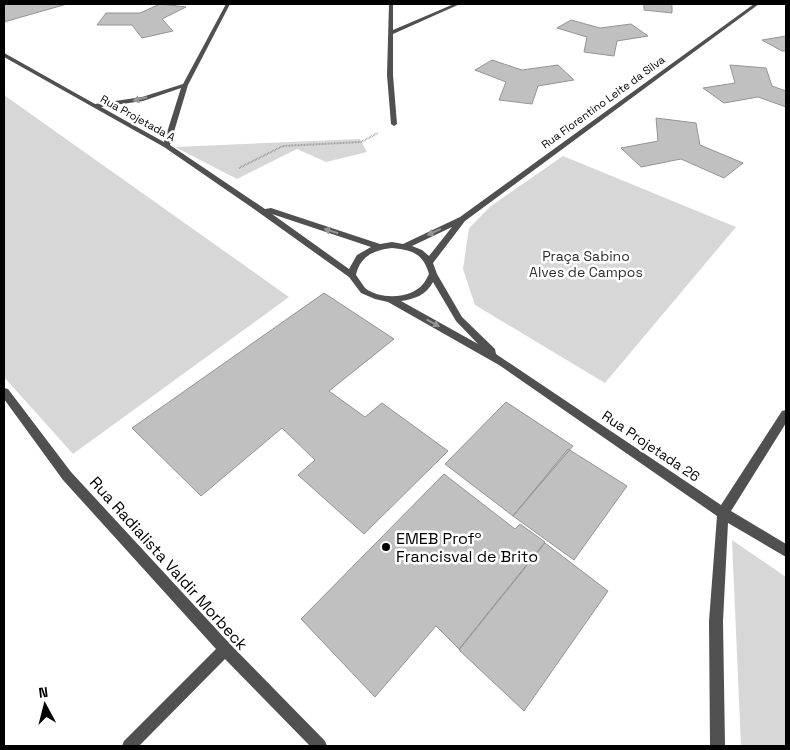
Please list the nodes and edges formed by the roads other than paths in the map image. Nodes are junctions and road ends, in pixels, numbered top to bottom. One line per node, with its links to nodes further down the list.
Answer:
1 (228, 4): 7 (street)
2 (392, 4): 5 (street)
3 (458, 4): 5 (street)
4 (757, 4): 12 (street, Rua Florentino Leite da Silva)
5 (390, 33): 9 (street)
6 (4, 55): 8 (street, Rua Projetada A)
7 (185, 85): 8 (street, one-way to 8); 10 (street)
8 (93, 106): 10 (street, Rua Projetada A)
9 (394, 124)
10 (166, 146): 11 (street, Rua Projetada A)
11 (257, 206): 13 (street, Rua Projetada A, one-way to 11); 17 (street, Rua Projetada A)
12 (463, 219): 14 (street, Rua Florentino Leite da Silva, one-way to 14); 15 (street, Rua Florentino Leite da Silva)
13 (377, 246): 14 (street); 17 (street)
14 (405, 246): 15 (street)
15 (430, 261): 16 (street)
16 (433, 274): 18 (street); 19 (street, Rua Projetada 26)
17 (352, 275): 18 (street)
18 (390, 299): 19 (street, Rua Projetada 26, one-way to 19)
19 (502, 362): 22 (street, Rua Projetada 26)
20 (4, 392): 24 (street, Rua Radialista Valdir Morbeck)
21 (786, 414): 22 (street)
22 (723, 513): 23 (street, Rua Projetada 26); 27 (street)
23 (786, 551)
24 (225, 649): 25 (street); 26 (street, Rua Radialista Valdir Morbeck)
25 (128, 746)
26 (320, 746)
27 (718, 746)

